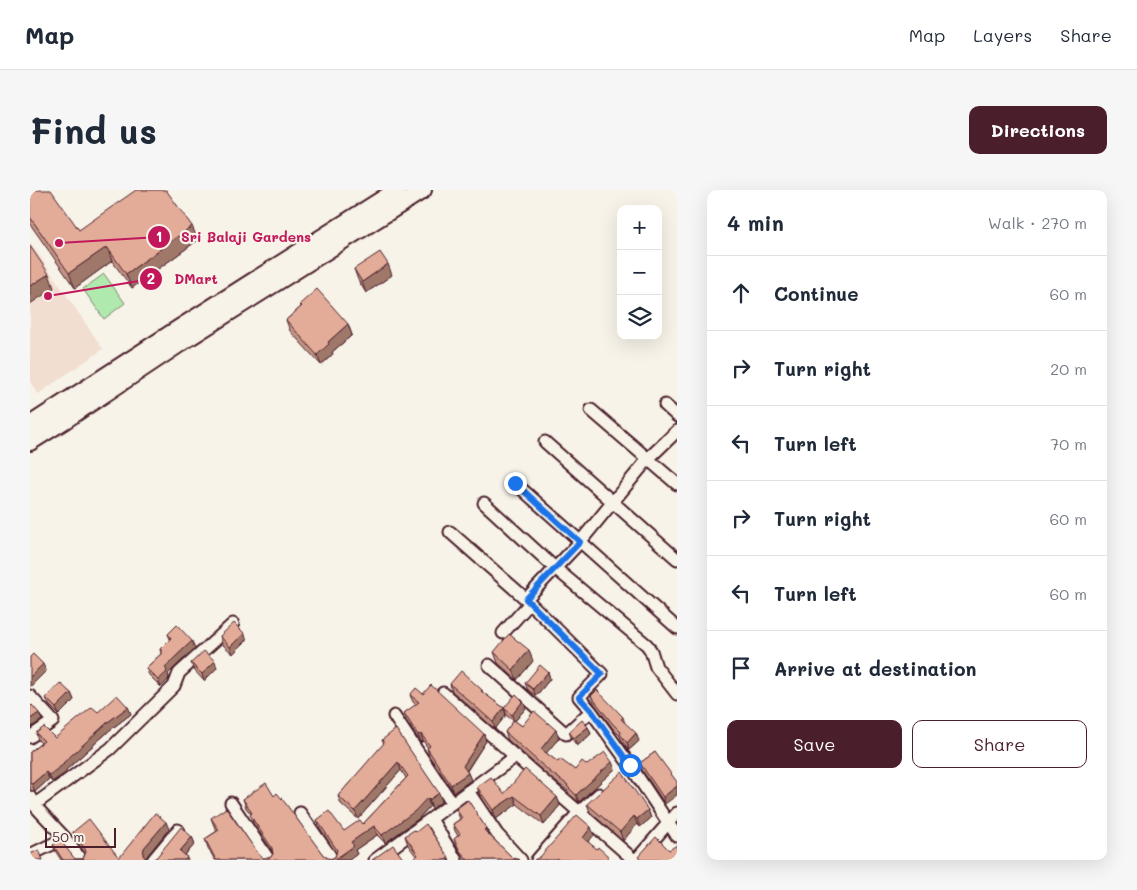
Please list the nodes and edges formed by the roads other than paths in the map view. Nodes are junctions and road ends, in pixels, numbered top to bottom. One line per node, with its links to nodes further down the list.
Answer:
1 (397, 190): 6 (highway)
2 (423, 190): 8 (highway)
3 (665, 405): 5 (street)
4 (591, 410): 10 (street)
5 (677, 416)
6 (30, 425)
7 (677, 431): 10 (street)
8 (30, 442)
9 (544, 442): 13 (street)
10 (648, 459): 12 (street); 13 (street)
11 (515, 483): 16 (street)
12 (677, 484)
13 (612, 502): 16 (street); 17 (street)
14 (484, 503): 18 (street)
15 (450, 532): 19 (street)
16 (580, 542): 18 (street); 21 (street)
17 (677, 559)
18 (555, 568): 19 (street); 25 (street)
19 (528, 601): 22 (street); 27 (street)
20 (233, 624): 33 (street)
21 (677, 628)
22 (503, 633)
23 (489, 665): 27 (street)
24 (442, 693): 30 (street)
25 (677, 694)
26 (30, 696): 29 (street)
27 (591, 710): 40 (street)
28 (394, 716): 35 (street)
29 (30, 737)
30 (516, 756): 32 (street); 36 (street)
31 (608, 785): 36 (street)
32 (468, 791): 35 (street); 51 (street)
33 (32, 801): 43 (street)
34 (232, 803): 47 (street)
35 (452, 803): 39 (street)
36 (579, 812): 52 (street); 53 (street)
37 (300, 813): 48 (street)
38 (677, 813): 40 (street)
39 (431, 819): 49 (street); 50 (street)
40 (668, 823): 42 (street); 53 (street)
41 (178, 830): 46 (street)
42 (677, 836)
43 (64, 838): 44 (street); 45 (street)
44 (30, 855)
45 (81, 860)
46 (153, 860)
47 (269, 860)
48 (333, 860)
49 (375, 860)
50 (456, 860)
51 (520, 860)
52 (537, 860)
53 (635, 860)

